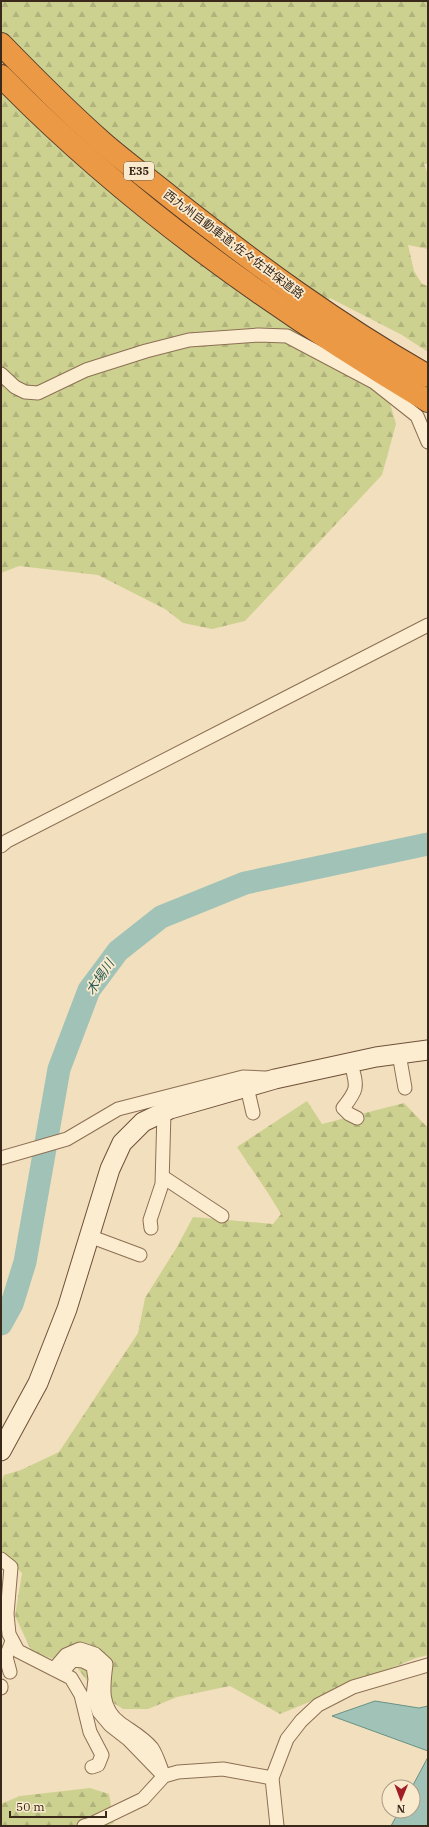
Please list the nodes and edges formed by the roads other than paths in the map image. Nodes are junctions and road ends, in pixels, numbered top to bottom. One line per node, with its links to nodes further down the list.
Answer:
1 (1, 44): 4 (highway, 西九州自動車道;佐々佐世保道路 / E35)
2 (1, 76): 5 (highway, 西九州自動車道;佐々佐世保道路 / E35)
3 (1, 374): 5 (street)
4 (428, 376)
5 (418, 405): 6 (street); 7 (street)
6 (428, 414)
7 (428, 442)
8 (428, 625): 9 (street)
9 (1, 846)
10 (428, 1050): 11 (street)
11 (399, 1054): 12 (street); 15 (street)
12 (351, 1062): 13 (street); 18 (street)
13 (275, 1079): 14 (street); 19 (street)
14 (247, 1087): 16 (street); 17 (street)
15 (405, 1088)
16 (164, 1112): 20 (street); 23 (street)
17 (253, 1113)
18 (357, 1118)
19 (4, 1158)
20 (162, 1177): 21 (street); 22 (street)
21 (222, 1216)
22 (151, 1228)
23 (89, 1236): 24 (street); 25 (street)
24 (140, 1255)
25 (1, 1451)
26 (1, 1559): 27 (street)
27 (7, 1637): 29 (street); 30 (street)
28 (428, 1665): 33 (street)
29 (57, 1671): 31 (street); 32 (street)
30 (10, 1672)
31 (92, 1767)
32 (164, 1776): 33 (street); 34 (street)
33 (272, 1778): 35 (street)
34 (84, 1826)
35 (277, 1826)

